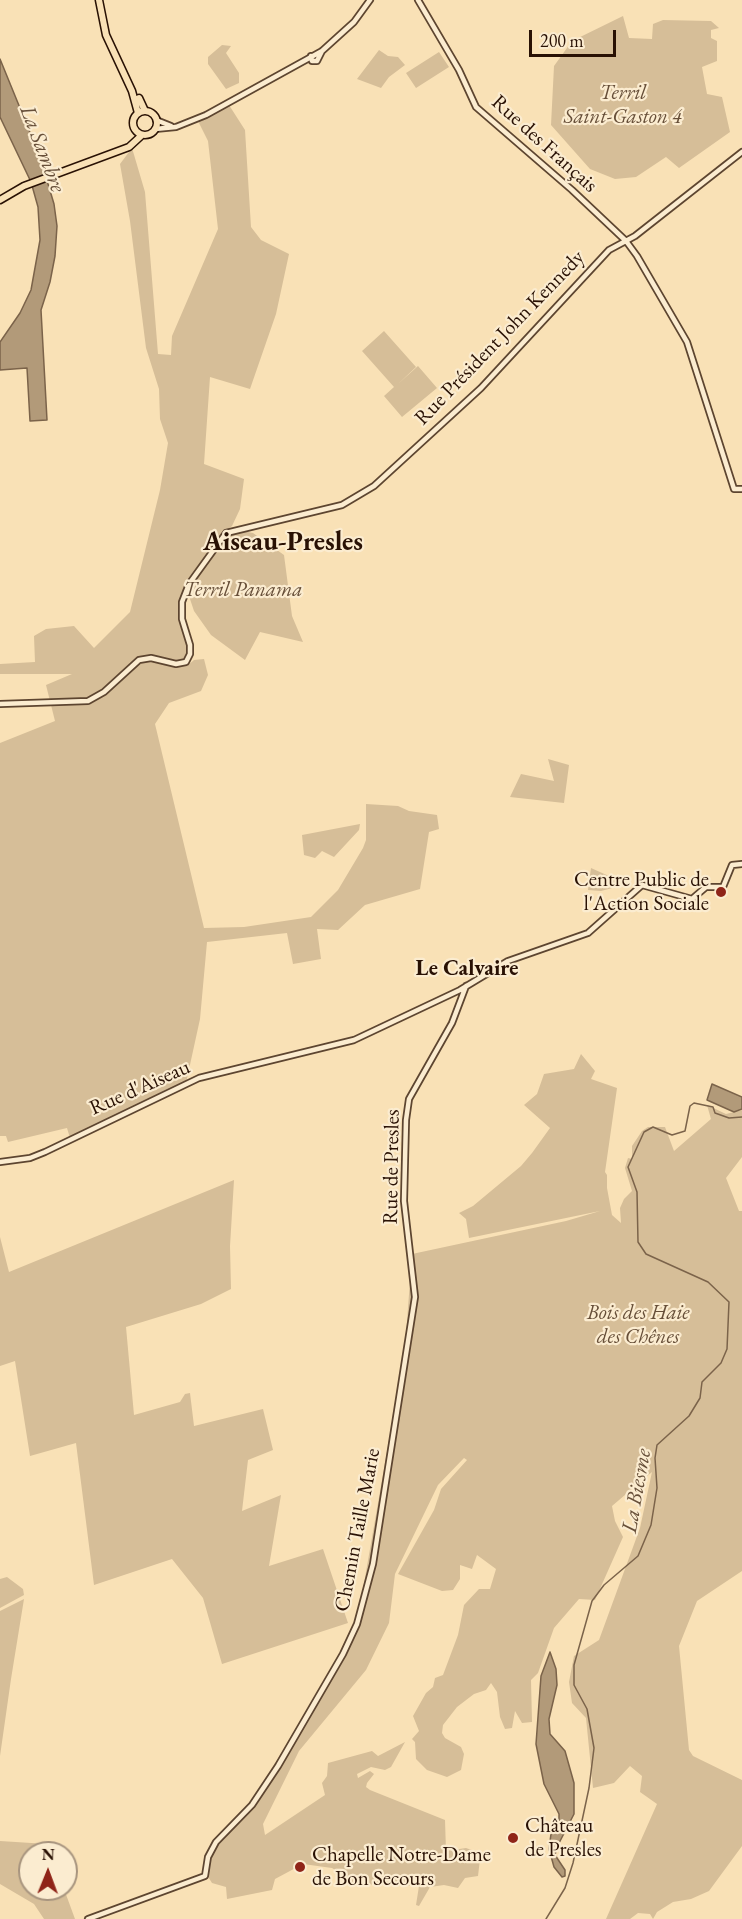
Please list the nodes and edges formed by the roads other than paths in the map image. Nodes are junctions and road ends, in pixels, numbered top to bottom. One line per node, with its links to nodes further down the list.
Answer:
1 (101, 0): 4 (main road)
2 (370, 0): 6 (street)
3 (418, 0): 13 (street, Rue des Français)
4 (142, 112): 5 (main road); 8 (main road)
5 (156, 120): 6 (street); 7 (main road)
6 (182, 124): 7 (street)
7 (155, 129): 9 (main road)
8 (135, 130): 9 (main road); 10 (main road)
9 (142, 135): 10 (main road)
10 (122, 148): 12 (main road)
11 (742, 152): 13 (street, Rue Président John Kennedy)
12 (0, 200)
13 (626, 241): 14 (street, Rue des Français); 15 (street, Rue Président John Kennedy)
14 (742, 489)
15 (0, 704)
16 (742, 864): 17 (street, Rue d'Aiseau)
17 (466, 986): 18 (street, Rue d'Aiseau); 19 (street, Rue de Presles)
18 (0, 1162)
19 (410, 1254): 20 (street, Chemin Taille Marie)
20 (88, 1919)

